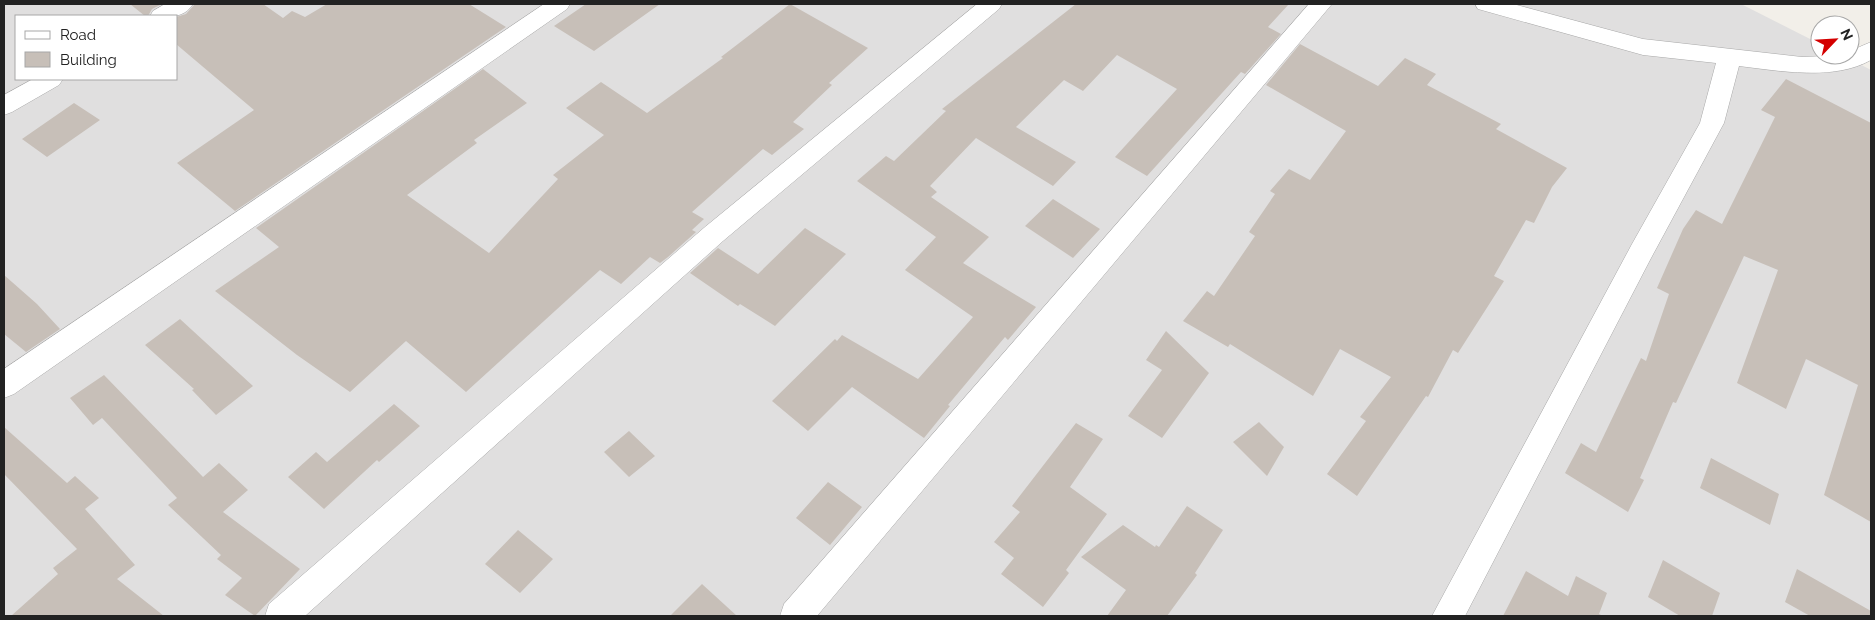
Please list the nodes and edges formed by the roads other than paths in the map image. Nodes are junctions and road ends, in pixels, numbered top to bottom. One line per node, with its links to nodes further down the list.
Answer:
1 (182, 4): 6 (street)
2 (559, 4): 11 (street)
3 (991, 4): 12 (street)
4 (1321, 4): 13 (street)
5 (1486, 4): 8 (street)
6 (162, 15)
7 (1871, 50): 8 (street)
8 (1730, 56): 14 (street)
9 (49, 80): 10 (street)
10 (4, 106)
11 (4, 385)
12 (281, 616)
13 (796, 616)
14 (1448, 616)

